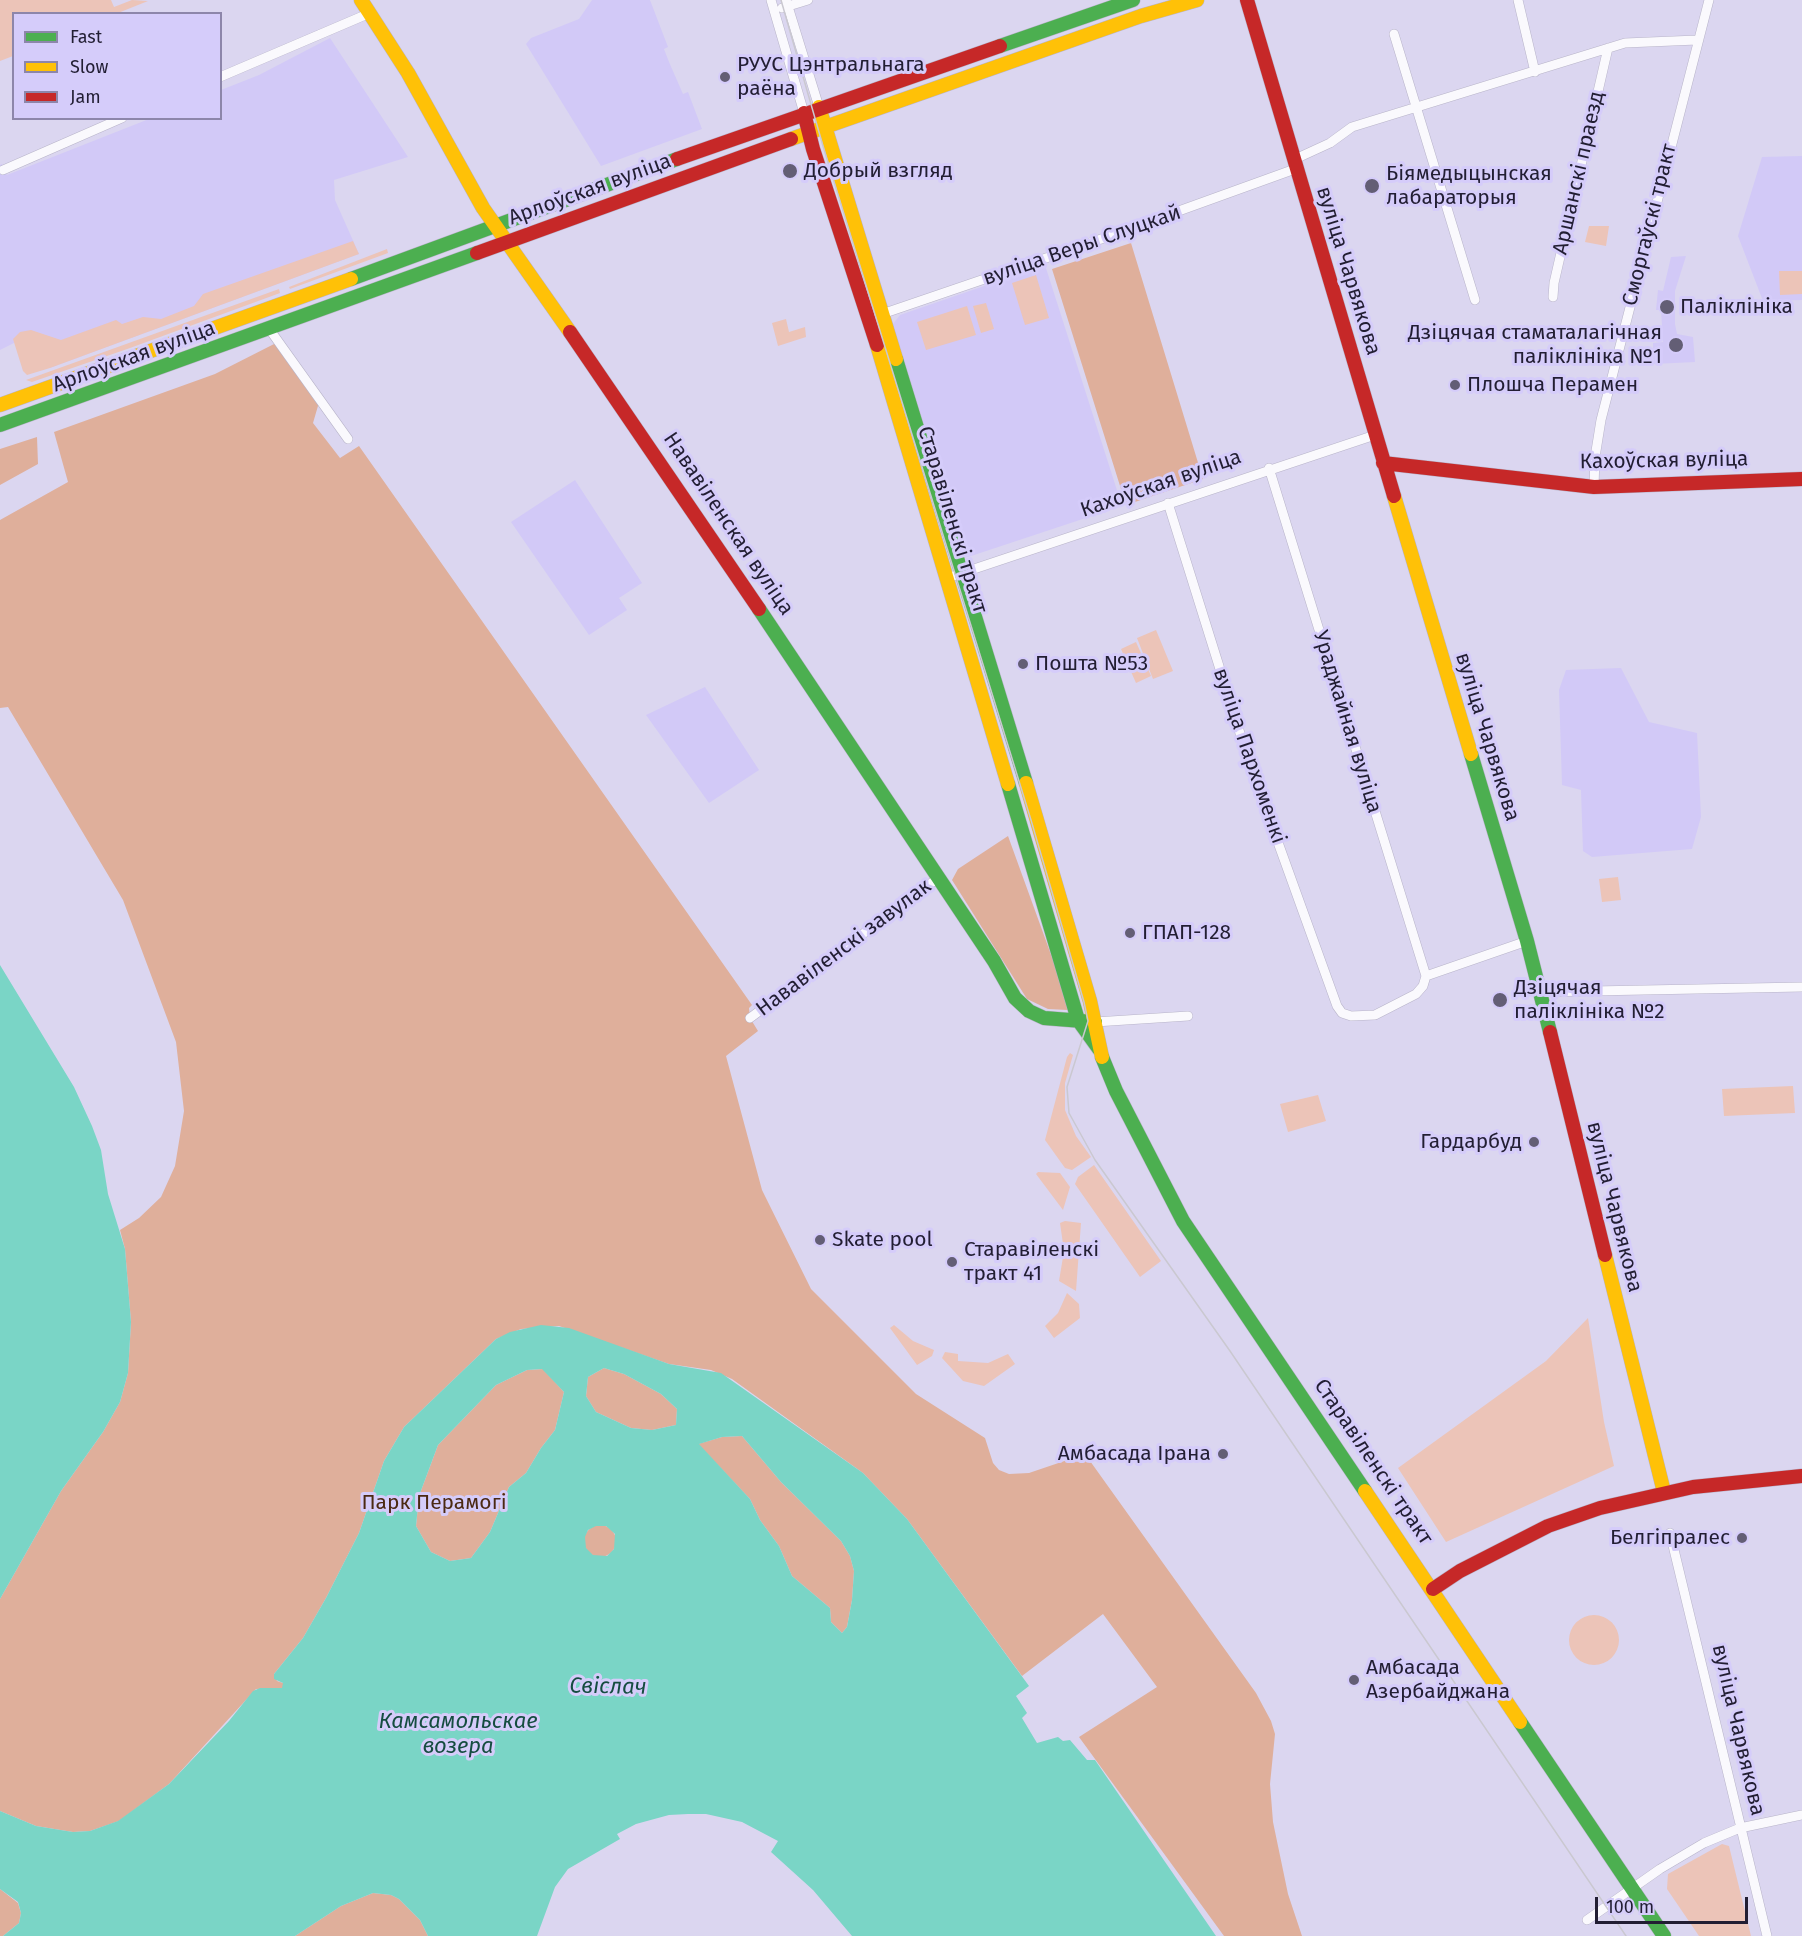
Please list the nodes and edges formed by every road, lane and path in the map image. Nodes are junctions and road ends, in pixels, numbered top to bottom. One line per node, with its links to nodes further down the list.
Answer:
1 (361, 0): 11 (main road, Нававіленская вуліца)
2 (771, 0): 10 (street, Старавіленскі тракт)
3 (808, 0): 9 (street)
4 (1132, 0): 17 (main road, Арлоўская вуліца)
5 (1197, 0): 21 (main road, Арлоўская вуліца)
6 (1247, 0): 25 (main road, вуліца Чарвякова)
7 (1518, 0): 15 (street)
8 (1709, 0): 13 (street, Сморгаўскі тракт)
9 (787, 3): 10 (street); 17 (street, Старавіленскі тракт)
10 (775, 11): 19 (street, Старавіленскі тракт)
11 (370, 13): 16 (street); 27 (main road, Нававіленская вуліца)
12 (1394, 34): 18 (street)
13 (1697, 40): 14 (street, вуліца Веры Слуцкай); 41 (street, Сморгаўскі тракт)
14 (1608, 48): 15 (street, вуліца Веры Слуцкай); 29 (street, Аршанскі праезд)
15 (1535, 72): 18 (street, вуліца Веры Слуцкай)
16 (222, 76)
17 (819, 107): 19 (main road, Арлоўская вуліца); 21 (main road, Старавіленскі тракт)
18 (1418, 109): 25 (street, вуліца Веры Слуцкай); 30 (street)
19 (804, 113): 22 (main road, Старавіленскі тракт); 23 (main road, Арлоўская вуліца)
20 (117, 120): 26 (street)
21 (825, 127): 22 (main road, Арлоўская вуліца); 31 (main road, Старавіленскі тракт)
22 (809, 133): 24 (main road, Арлоўская вуліца); 32 (main road, Старавіленскі тракт)
23 (734, 139): 24 (main road); 27 (main road, Арлоўская вуліца)
24 (740, 158): 28 (main road, Арлоўская вуліца)
25 (1294, 165): 31 (street, вуліца Веры Слуцкай); 36 (main road, вуліца Чарвякова)
26 (3, 170)
27 (496, 226): 28 (main road, Нававіленская вуліца); 34 (main road, Арлоўская вуліца)
28 (507, 242): 33 (main road, Арлоўская вуліца); 45 (main road, Нававіленская вуліца)
29 (1553, 297)
30 (1475, 300)
31 (882, 314): 32 (street, вуліца Веры Слуцкай); 43 (main road, Старавіленскі тракт)
32 (867, 319): 44 (main road, Старавіленскі тракт)
33 (270, 330): 35 (main road, Арлоўская вуліца); 37 (street)
34 (0, 405)
35 (0, 426)
36 (1375, 435): 38 (main road, вуліца Чарвякова); 39 (street, Кахоўская вуліца)
37 (348, 440)
38 (1383, 463): 41 (main road, Кахоўская вуліца); 46 (main road, вуліца Чарвякова)
39 (1269, 468): 42 (street, Кахоўская вуліца); 47 (street, Ураджайная вуліца)
40 (1802, 480): 41 (main road, Кахоўская вуліца)
41 (1594, 487)
42 (1168, 503): 43 (street, Кахоўская вуліца); 47 (street, вуліца Пархоменкі)
43 (962, 574): 44 (street, Кахоўская вуліца); 53 (main road, Старавіленскі тракт)
44 (947, 578): 52 (main road, Старавіленскі тракт)
45 (938, 878): 51 (street, Нававіленскі завулак); 52 (main road, Нававіленская вуліца)
46 (1527, 941): 47 (street); 49 (main road, вуліца Чарвякова)
47 (1426, 976)
48 (1802, 987): 49 (street)
49 (1540, 992): 56 (main road, вуліца Чарвякова)
50 (1188, 1016): 53 (street)
51 (750, 1018)
52 (1078, 1020): 53 (main road, Нававіленская вуліца); 54 (main road, Старавіленскі тракт)
53 (1095, 1022): 54 (main road, Старавіленскі тракт)
54 (1099, 1048): 58 (main road, Старавіленскі тракт)
55 (1802, 1476): 56 (main road)
56 (1664, 1492): 58 (main road)
57 (1670, 1533): 60 (street, вуліца Чарвякова)
58 (1433, 1589): 61 (main road, Старавіленскі тракт)
59 (1802, 1815): 60 (street)
60 (1740, 1828): 61 (street); 64 (street, вуліца Чарвякова)
61 (1632, 1887): 62 (street); 63 (main road, Старавіленскі тракт)
62 (1587, 1920)
63 (1664, 1936)
64 (1767, 1936)

